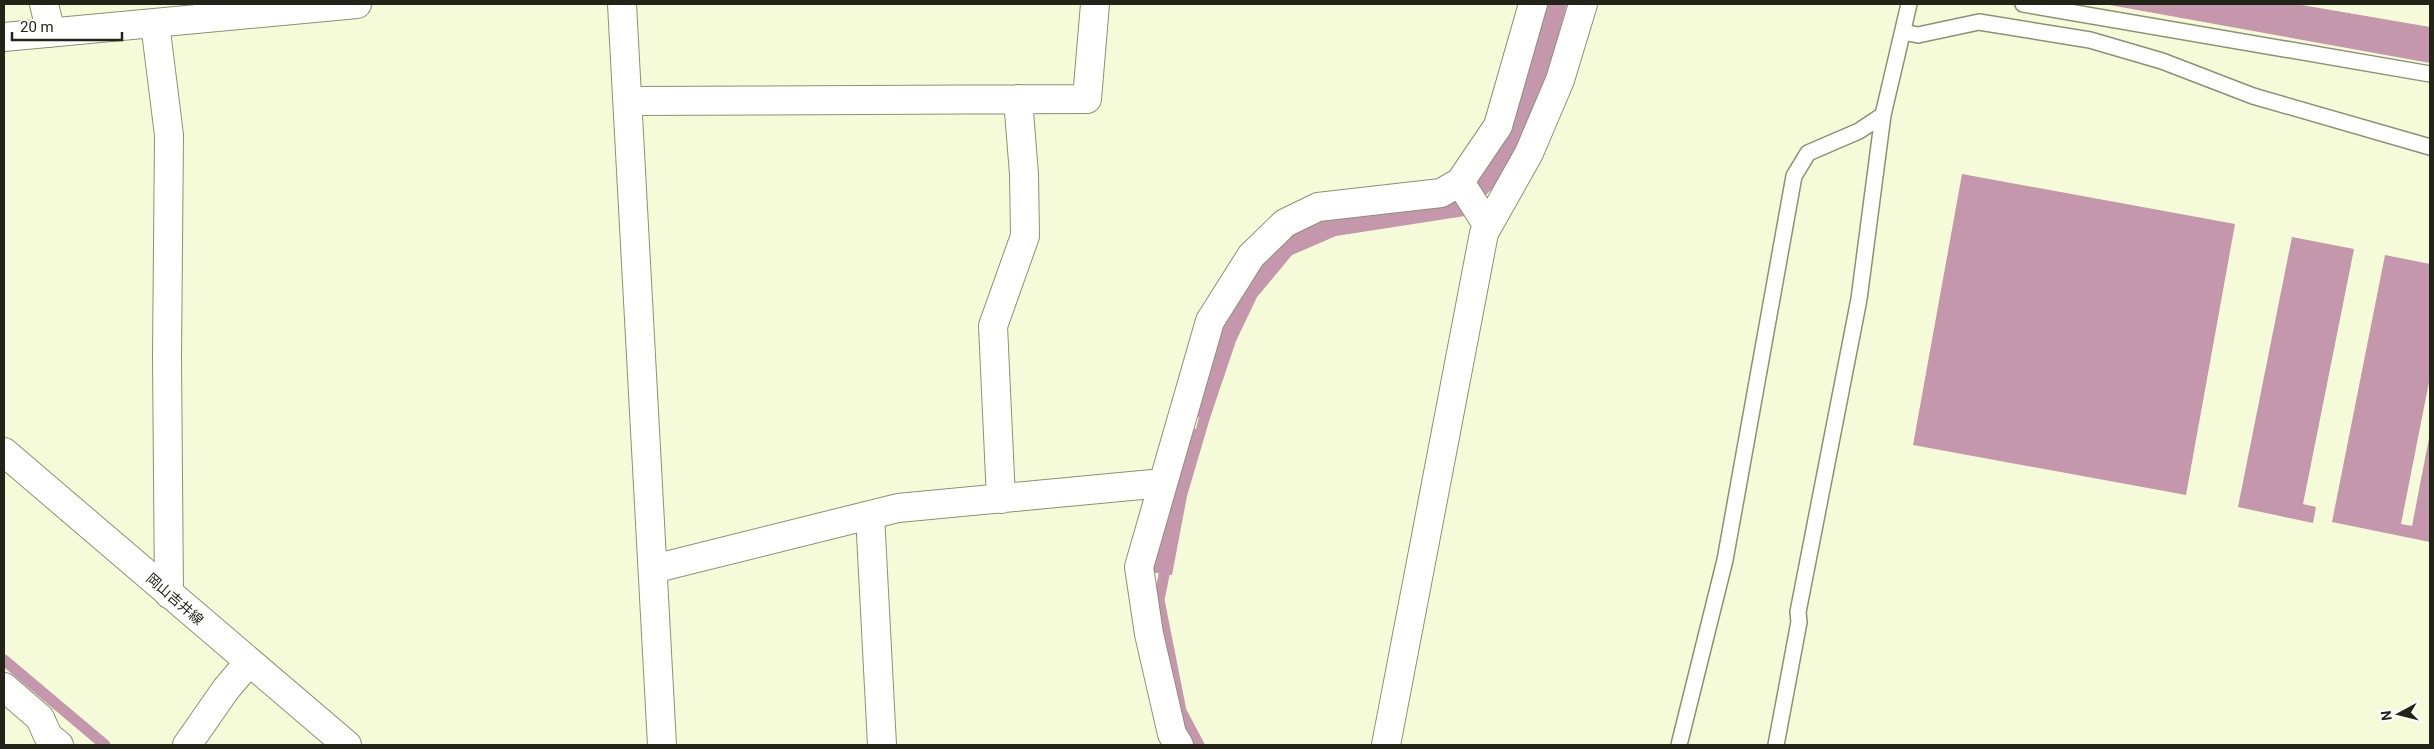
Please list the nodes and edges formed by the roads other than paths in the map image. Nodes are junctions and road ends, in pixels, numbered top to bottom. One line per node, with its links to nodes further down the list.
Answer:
1 (44, 4): 11 (street)
2 (357, 4): 9 (street)
3 (622, 4): 15 (street)
4 (1095, 4): 14 (street)
5 (1533, 4): 18 (street)
6 (1583, 4): 19 (street)
7 (1908, 4): 10 (lane)
8 (2023, 4): 13 (lane)
9 (155, 23): 11 (street); 25 (street)
10 (1903, 32): 16 (lane); 17 (lane)
11 (51, 33): 12 (street)
12 (4, 37)
13 (2430, 74)
14 (1018, 100): 15 (street); 22 (street)
15 (628, 101): 24 (street)
16 (1883, 116): 35 (lane); 36 (lane)
17 (2430, 147)
18 (1460, 182): 19 (street); 21 (street)
19 (1488, 226): 34 (street)
20 (4, 452): 25 (street, 岡山吉井線)
21 (1163, 483): 22 (street); 33 (street)
22 (1000, 499): 23 (street)
23 (870, 515): 24 (street); 32 (street)
24 (653, 569): 31 (street)
25 (169, 594): 26 (street, 岡山吉井線)
26 (249, 662): 29 (street); 30 (street, 岡山吉井線)
27 (4, 687): 28 (street)
28 (59, 745)
29 (187, 745)
30 (347, 745)
31 (662, 745)
32 (882, 745)
33 (1179, 745)
34 (1386, 745)
35 (1679, 745)
36 (1776, 745)

